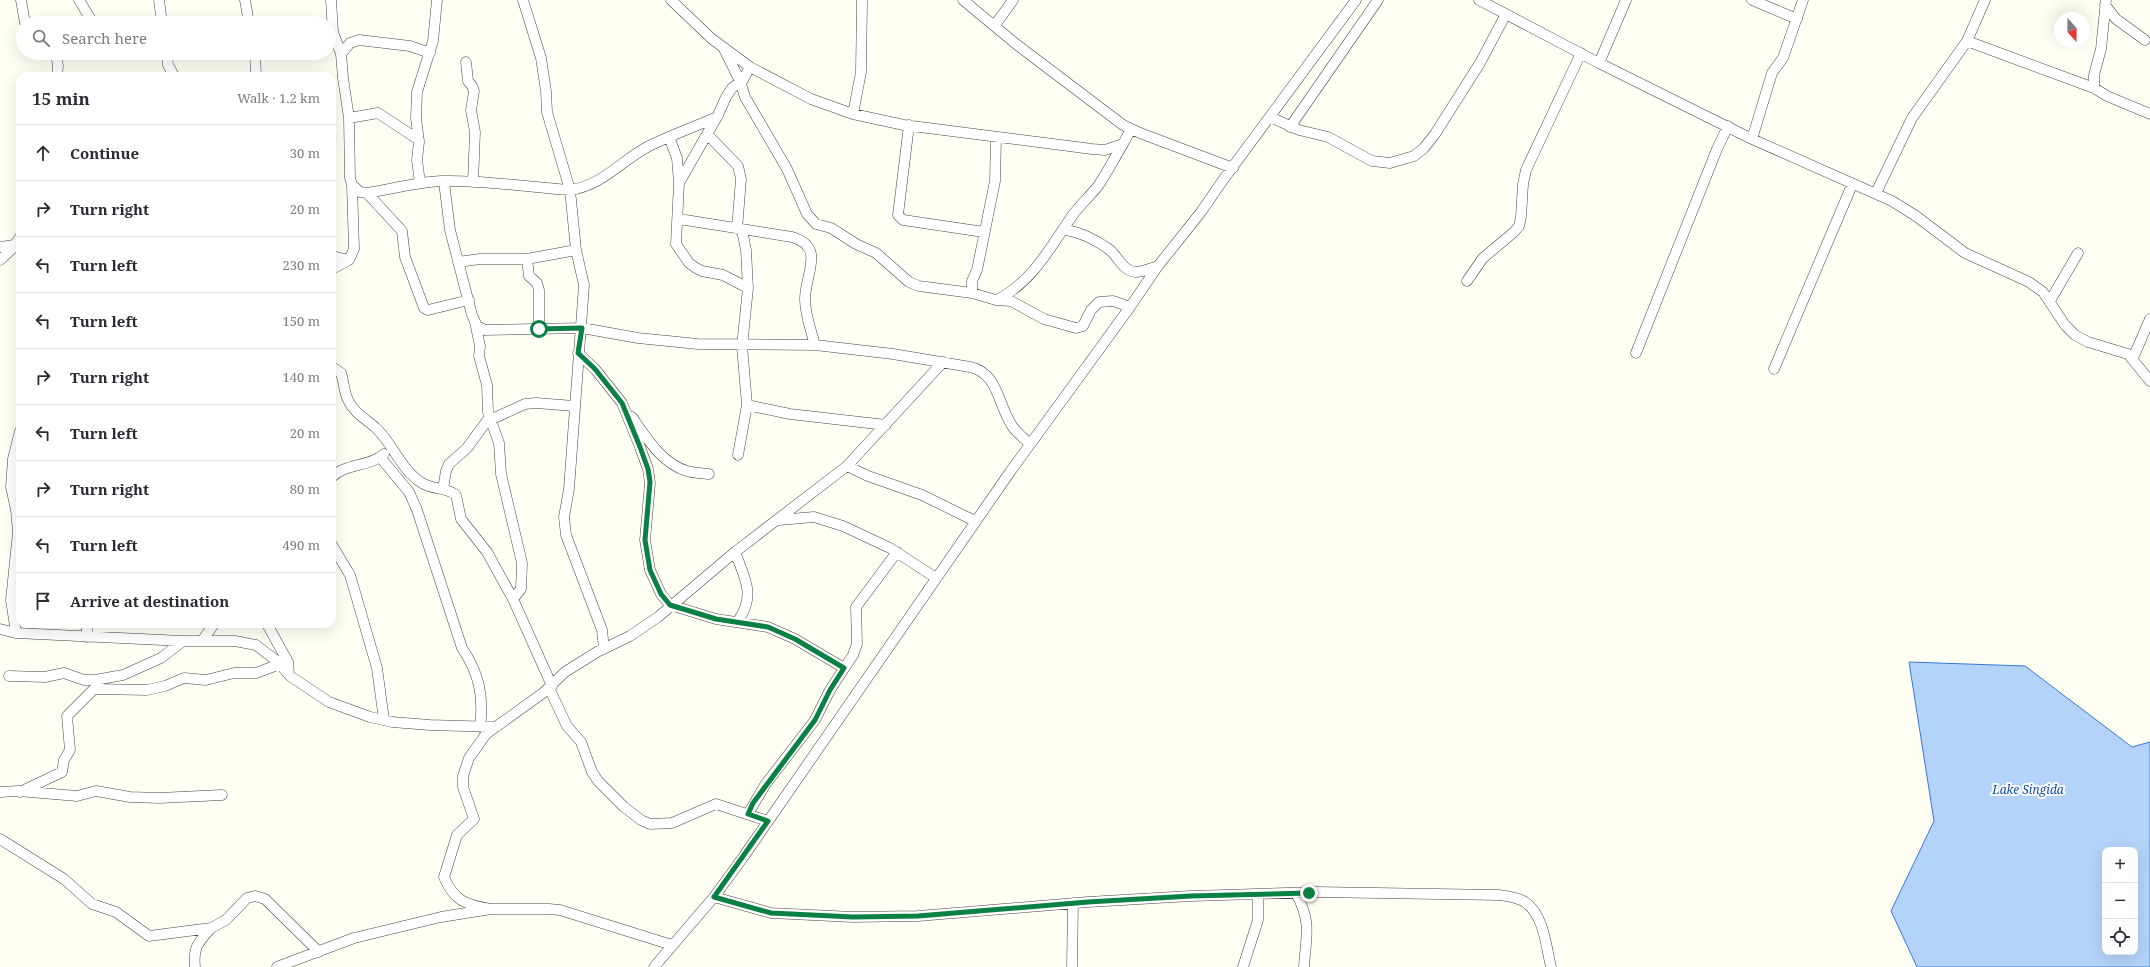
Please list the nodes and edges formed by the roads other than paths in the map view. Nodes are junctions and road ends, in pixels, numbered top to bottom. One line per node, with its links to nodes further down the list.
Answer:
1 (21, 0): 21 (street)
2 (79, 0): 22 (street)
3 (159, 0): 23 (street)
4 (245, 0): 24 (street)
5 (331, 0): 25 (street)
6 (437, 0): 32 (street)
7 (524, 0): 68 (street)
8 (672, 0): 31 (street)
9 (862, 0): 46 (street)
10 (963, 0): 27 (street)
11 (1013, 0): 27 (street)
12 (1356, 0): 49 (street)
13 (1378, 0): 52 (street)
14 (1479, 0): 20 (street)
15 (1626, 0): 39 (street)
16 (1752, 0): 26 (street)
17 (1803, 0): 26 (street)
18 (1985, 0): 30 (street)
19 (2105, 3): 29 (street); 45 (street)
20 (1506, 14): 33 (street); 52 (street)
21 (24, 16)
22 (89, 16)
23 (161, 16)
24 (248, 16)
25 (332, 16)
26 (1796, 19): 58 (street)
27 (995, 25): 54 (street)
28 (336, 39): 34 (street)
29 (2145, 40)
30 (1967, 41): 45 (street); 70 (street)
31 (723, 47): 40 (street); 44 (street)
32 (430, 53): 34 (street); 59 (street)
33 (1581, 53): 39 (street); 87 (street)
34 (342, 54): 50 (street)
35 (57, 60): 41 (street)
36 (168, 60): 42 (street)
37 (255, 60): 43 (street)
38 (466, 62): 63 (street)
39 (1600, 63): 53 (street)
40 (750, 67): 44 (street); 46 (street)
41 (57, 72)
42 (172, 72)
43 (256, 72)
44 (740, 81): 48 (street); 89 (street)
45 (2094, 88): 47 (street)
46 (853, 114): 51 (street)
47 (2150, 114)
48 (717, 117): 55 (street); 56 (street)
49 (1270, 117): 52 (street); 61 (street)
50 (349, 118): 59 (street); 66 (street)
51 (909, 125): 57 (street); 74 (street)
52 (1290, 126)
53 (1728, 126): 58 (street); 101 (street)
54 (1131, 129): 60 (street); 61 (street)
55 (707, 134): 65 (street); 72 (street)
56 (669, 136): 65 (street); 68 (street)
57 (996, 138): 60 (street); 74 (street)
58 (1752, 139): 67 (street)
59 (419, 140): 64 (street)
60 (1124, 144): 73 (street)
61 (1233, 168): 85 (street)
62 (442, 181): 63 (street); 64 (street); 84 (street)
63 (473, 182): 68 (street)
64 (420, 183): 69 (street)
65 (679, 183): 71 (street)
66 (352, 185): 69 (street); 83 (street)
67 (1852, 185): 70 (street); 104 (street)
68 (570, 190): 78 (street)
69 (367, 193): 90 (street)
70 (1876, 193): 92 (street)
71 (679, 219): 72 (street); 88 (street)
72 (739, 229): 88 (street); 98 (street)
73 (1064, 230): 85 (street); 91 (street)
74 (984, 232): 89 (street)
75 (16, 241): 77 (street)
76 (16, 242): 82 (street)
77 (0, 247)
78 (576, 250): 81 (street); 96 (street)
79 (2078, 253): 92 (street)
80 (336, 257): 83 (street)
81 (527, 259): 84 (street); 97 (street)
82 (0, 260)
83 (349, 260): 86 (street)
84 (458, 262): 90 (street)
85 (1158, 266): 93 (street)
86 (336, 268)
87 (1467, 281)
88 (748, 288): 99 (street)
89 (972, 293): 91 (street)
90 (469, 300): 95 (street)
91 (996, 300): 93 (street)
92 (2050, 301): 102 (street)
93 (1130, 307): 112 (street)
94 (2150, 319): 102 (street)
95 (475, 322): 97 (street); 110 (street)
96 (582, 328): 97 (street); 99 (street); 100 (street)
97 (539, 329)
98 (815, 345): 99 (street); 103 (street)
99 (742, 346): 108 (street)
100 (578, 353): 107 (street); 109 (street)
101 (1636, 354)
102 (2133, 358): 106 (street)
103 (943, 362): 111 (street); 112 (street)
104 (1774, 369)
105 (336, 370): 113 (street)
106 (2150, 381)
107 (622, 403): 119 (street); 132 (street)
108 (747, 405): 111 (street); 115 (street)
109 (574, 406): 110 (street); 138 (street)
110 (490, 419): 122 (street); 131 (street)
111 (886, 425): 117 (street)
112 (1030, 444): 125 (street)
113 (389, 445): 116 (street); 122 (street)
114 (16, 446): 120 (street)
115 (738, 455)
116 (380, 457): 118 (street); 153 (street)
117 (847, 466): 124 (street); 125 (street)
118 (336, 474)
119 (709, 474)
120 (14, 484): 121 (street); 123 (street)
121 (0, 489)
122 (443, 489): 131 (street)
123 (16, 510)
124 (779, 520): 128 (street); 129 (street)
125 (975, 521): 130 (street)
126 (16, 541): 139 (street)
127 (336, 552): 152 (street)
128 (735, 552): 132 (street); 133 (street)
129 (897, 552): 130 (street); 146 (street)
130 (936, 578): 159 (street)
131 (513, 599): 150 (street)
132 (670, 605): 133 (street); 141 (street)
133 (738, 621): 146 (street)
134 (87, 628): 140 (street)
135 (211, 628): 143 (street)
136 (269, 628): 148 (street)
137 (0, 629): 139 (street)
138 (602, 630): 141 (street); 144 (street)
139 (16, 633): 140 (street)
140 (87, 637): 142 (street)
141 (626, 638): 144 (street)
142 (183, 641): 143 (street); 149 (street)
143 (202, 641): 145 (street)
144 (604, 649): 150 (street)
145 (280, 664): 148 (street); 151 (street)
146 (844, 668): 158 (street)
147 (9, 676): 149 (street)
148 (290, 676): 152 (street)
149 (103, 679): 151 (street)
150 (550, 687): 154 (street); 158 (street)
151 (95, 689): 156 (street)
152 (384, 720): 153 (street)
153 (480, 727): 154 (street)
154 (496, 727): 165 (street)
155 (0, 792): 156 (street)
156 (20, 792): 157 (street)
157 (222, 795)
158 (748, 814): 159 (street)
159 (768, 821): 163 (street)
160 (0, 839): 166 (street)
161 (1296, 893): 162 (street); 174 (street); 175 (street)
162 (1258, 894): 164 (street); 173 (street)
163 (714, 897): 164 (street); 167 (street)
164 (1073, 903): 172 (street)
165 (491, 909): 167 (street); 168 (street)
166 (211, 928): 168 (street); 169 (street)
167 (672, 945): 171 (street)
168 (319, 952): 170 (street)
169 (195, 967)
170 (277, 967)
171 (654, 967)
172 (1072, 967)
173 (1243, 967)
174 (1304, 967)
175 (1551, 967)

